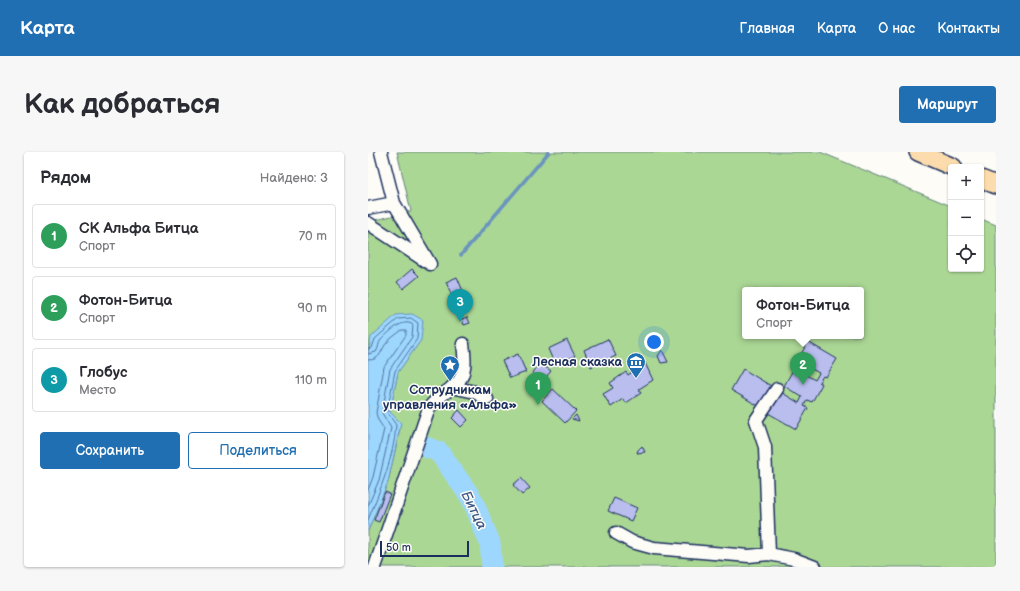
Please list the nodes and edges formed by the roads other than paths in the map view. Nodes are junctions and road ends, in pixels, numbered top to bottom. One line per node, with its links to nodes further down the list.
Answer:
1 (381, 152): 6 (lane)
2 (918, 152): 3 (highway)
3 (948, 165)
4 (984, 180): 5 (highway)
5 (996, 185)
6 (394, 203): 7 (lane); 8 (lane)
7 (368, 208)
8 (368, 223)
9 (463, 344): 10 (lane)
10 (452, 387): 12 (lane); 15 (lane)
11 (776, 389): 14 (lane)
12 (487, 399)
13 (616, 533): 14 (lane)
14 (769, 554): 16 (lane)
15 (375, 567)
16 (815, 567)

